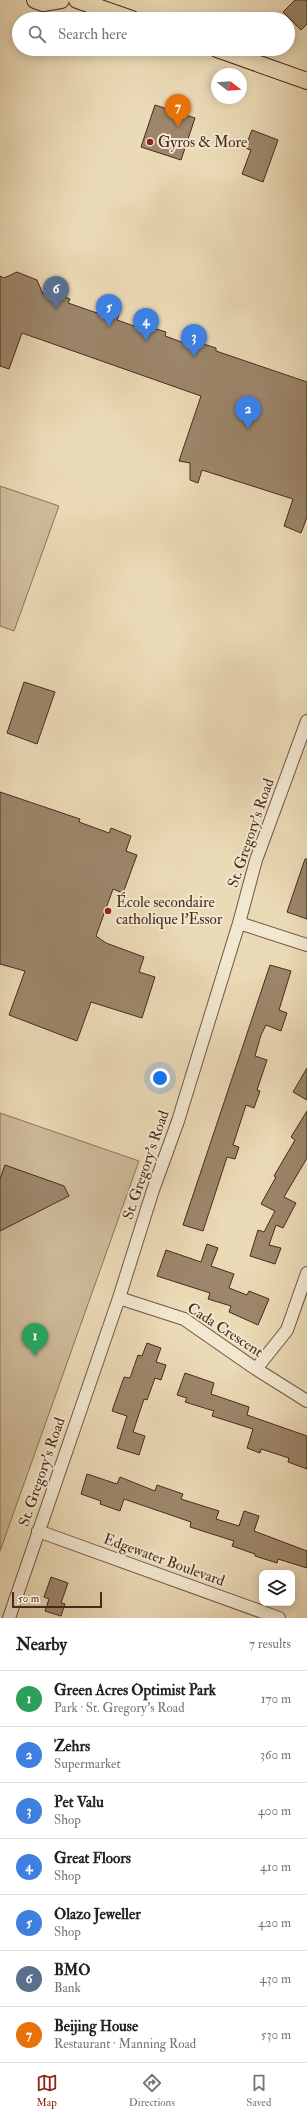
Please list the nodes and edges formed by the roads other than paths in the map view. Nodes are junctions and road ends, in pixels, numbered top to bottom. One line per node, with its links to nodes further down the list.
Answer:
1 (35, 0): 2 (main road)
2 (61, 0)
3 (77, 0): 4 (main road)
4 (112, 12)
5 (237, 56): 6 (main road)
6 (307, 81)
7 (307, 721): 8 (street, St. Gregory's Road)
8 (239, 923): 9 (street); 11 (street, St. Gregory's Road)
9 (307, 946)
10 (307, 1272): 12 (street)
11 (119, 1298): 12 (street, Cada Crescent); 14 (street, St. Gregory's Road)
12 (256, 1369): 13 (street, Cada Crescent)
13 (307, 1401)
14 (38, 1532): 15 (street, St. Gregory's Road); 16 (street, Edgewater Boulevard)
15 (9, 1618)
16 (279, 1618)

